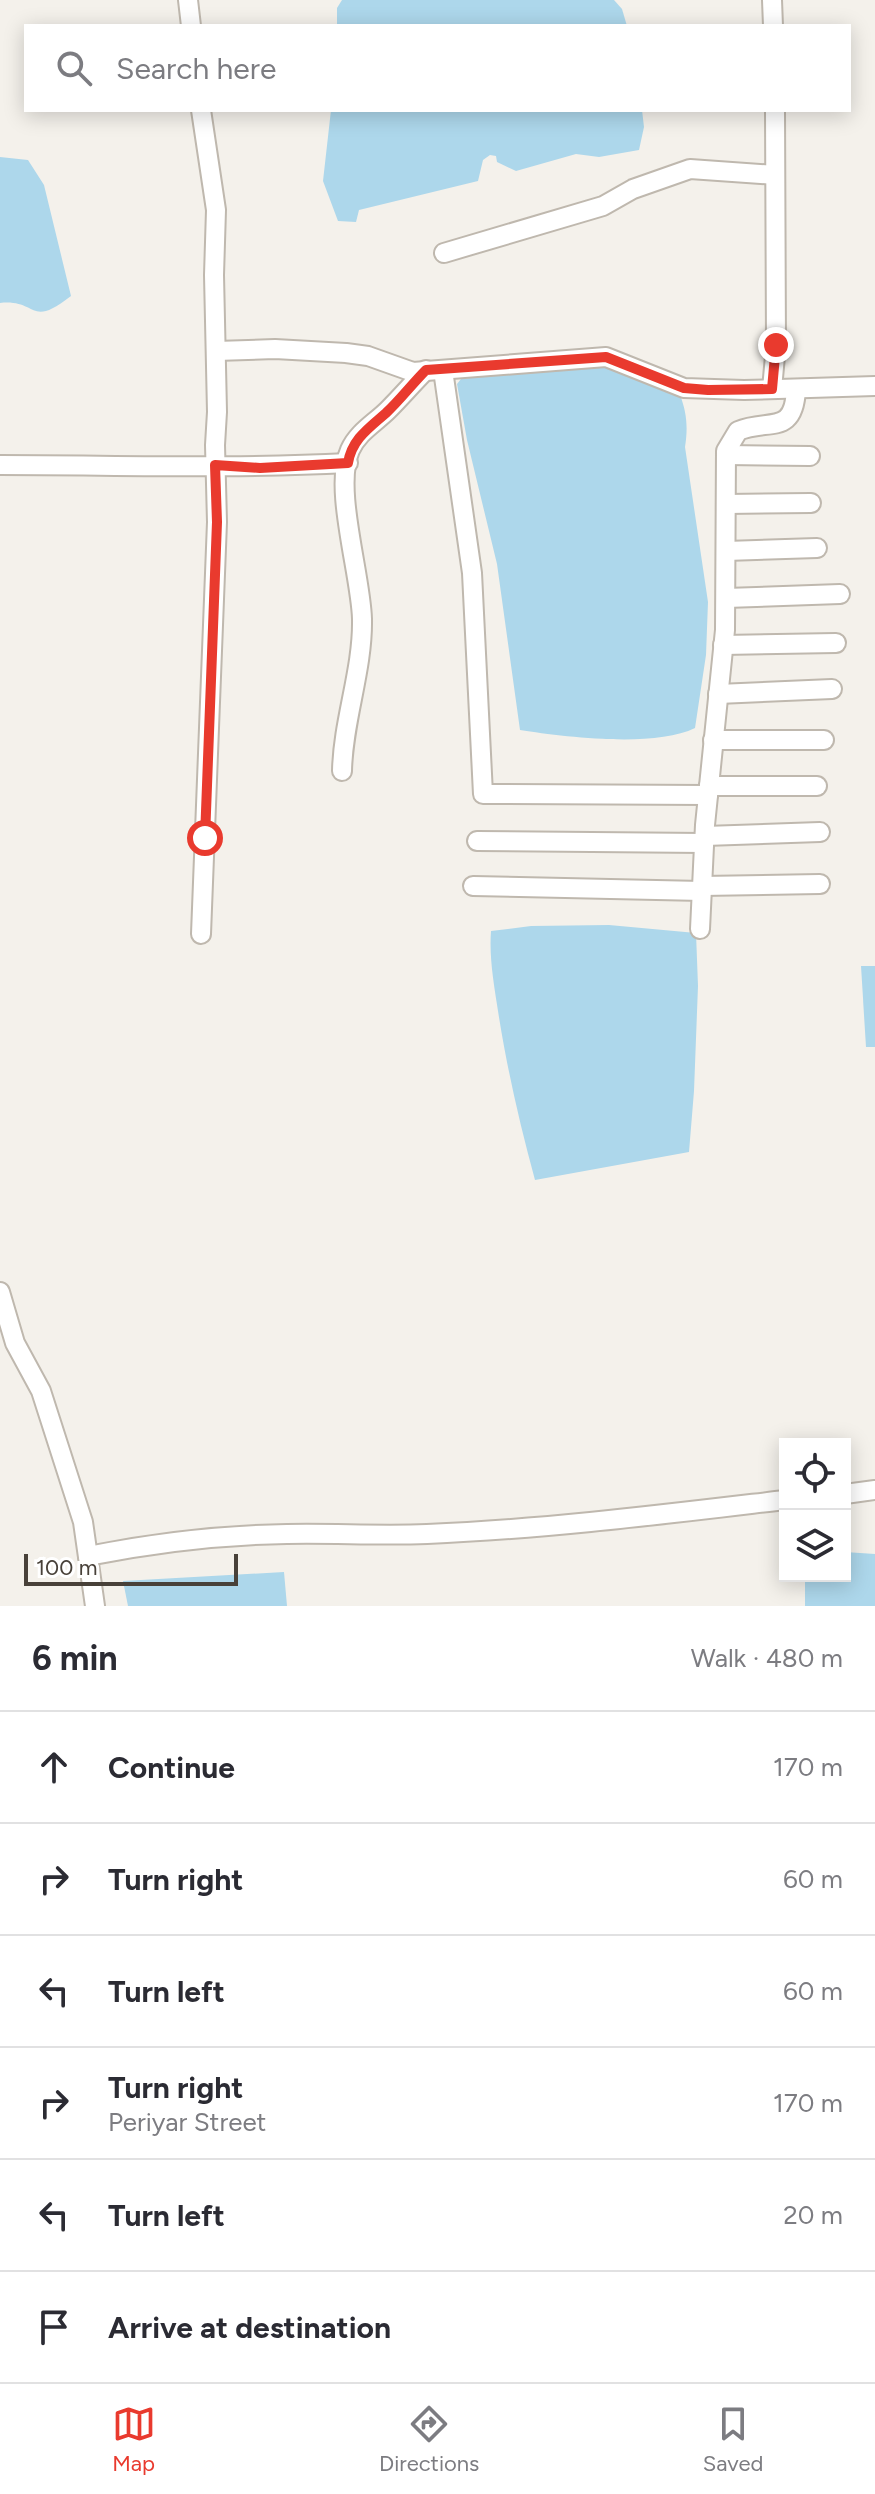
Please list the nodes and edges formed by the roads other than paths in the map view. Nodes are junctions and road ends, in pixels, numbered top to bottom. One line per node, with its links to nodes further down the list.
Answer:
1 (188, 0): 3 (street)
2 (772, 0): 4 (street)
3 (191, 24)
4 (773, 24)
5 (201, 112): 9 (street)
6 (775, 112): 7 (street)
7 (775, 175): 8 (street); 12 (street)
8 (444, 253)
9 (216, 351): 10 (street); 18 (street)
10 (434, 370): 12 (street); 16 (street); 33 (street)
11 (875, 386): 13 (street)
12 (772, 389): 13 (street)
13 (796, 389): 14 (street)
14 (726, 455): 15 (street); 20 (street)
15 (810, 456)
16 (348, 463): 18 (street); 31 (street)
17 (0, 465): 18 (street)
18 (215, 465): 41 (street)
19 (811, 503): 20 (street)
20 (726, 504): 22 (street)
21 (817, 548): 22 (street)
22 (726, 551): 24 (street)
23 (840, 594): 24 (street)
24 (726, 598): 26 (street)
25 (836, 643): 26 (street)
26 (723, 645): 28 (street)
27 (832, 689): 28 (street)
28 (718, 694): 29 (street)
29 (713, 740): 30 (street); 33 (street)
30 (824, 740)
31 (342, 771)
32 (817, 786): 33 (street)
33 (708, 791): 35 (street)
34 (820, 832): 35 (street)
35 (704, 840): 36 (street); 39 (street)
36 (477, 841)
37 (820, 884): 39 (street)
38 (473, 886): 39 (street)
39 (702, 888): 40 (street)
40 (700, 929)
41 (201, 934)
42 (0, 1292): 46 (street)
43 (875, 1490): 44 (street)
44 (851, 1493)
45 (779, 1501): 46 (street)
46 (88, 1556): 47 (street)
47 (95, 1606)

